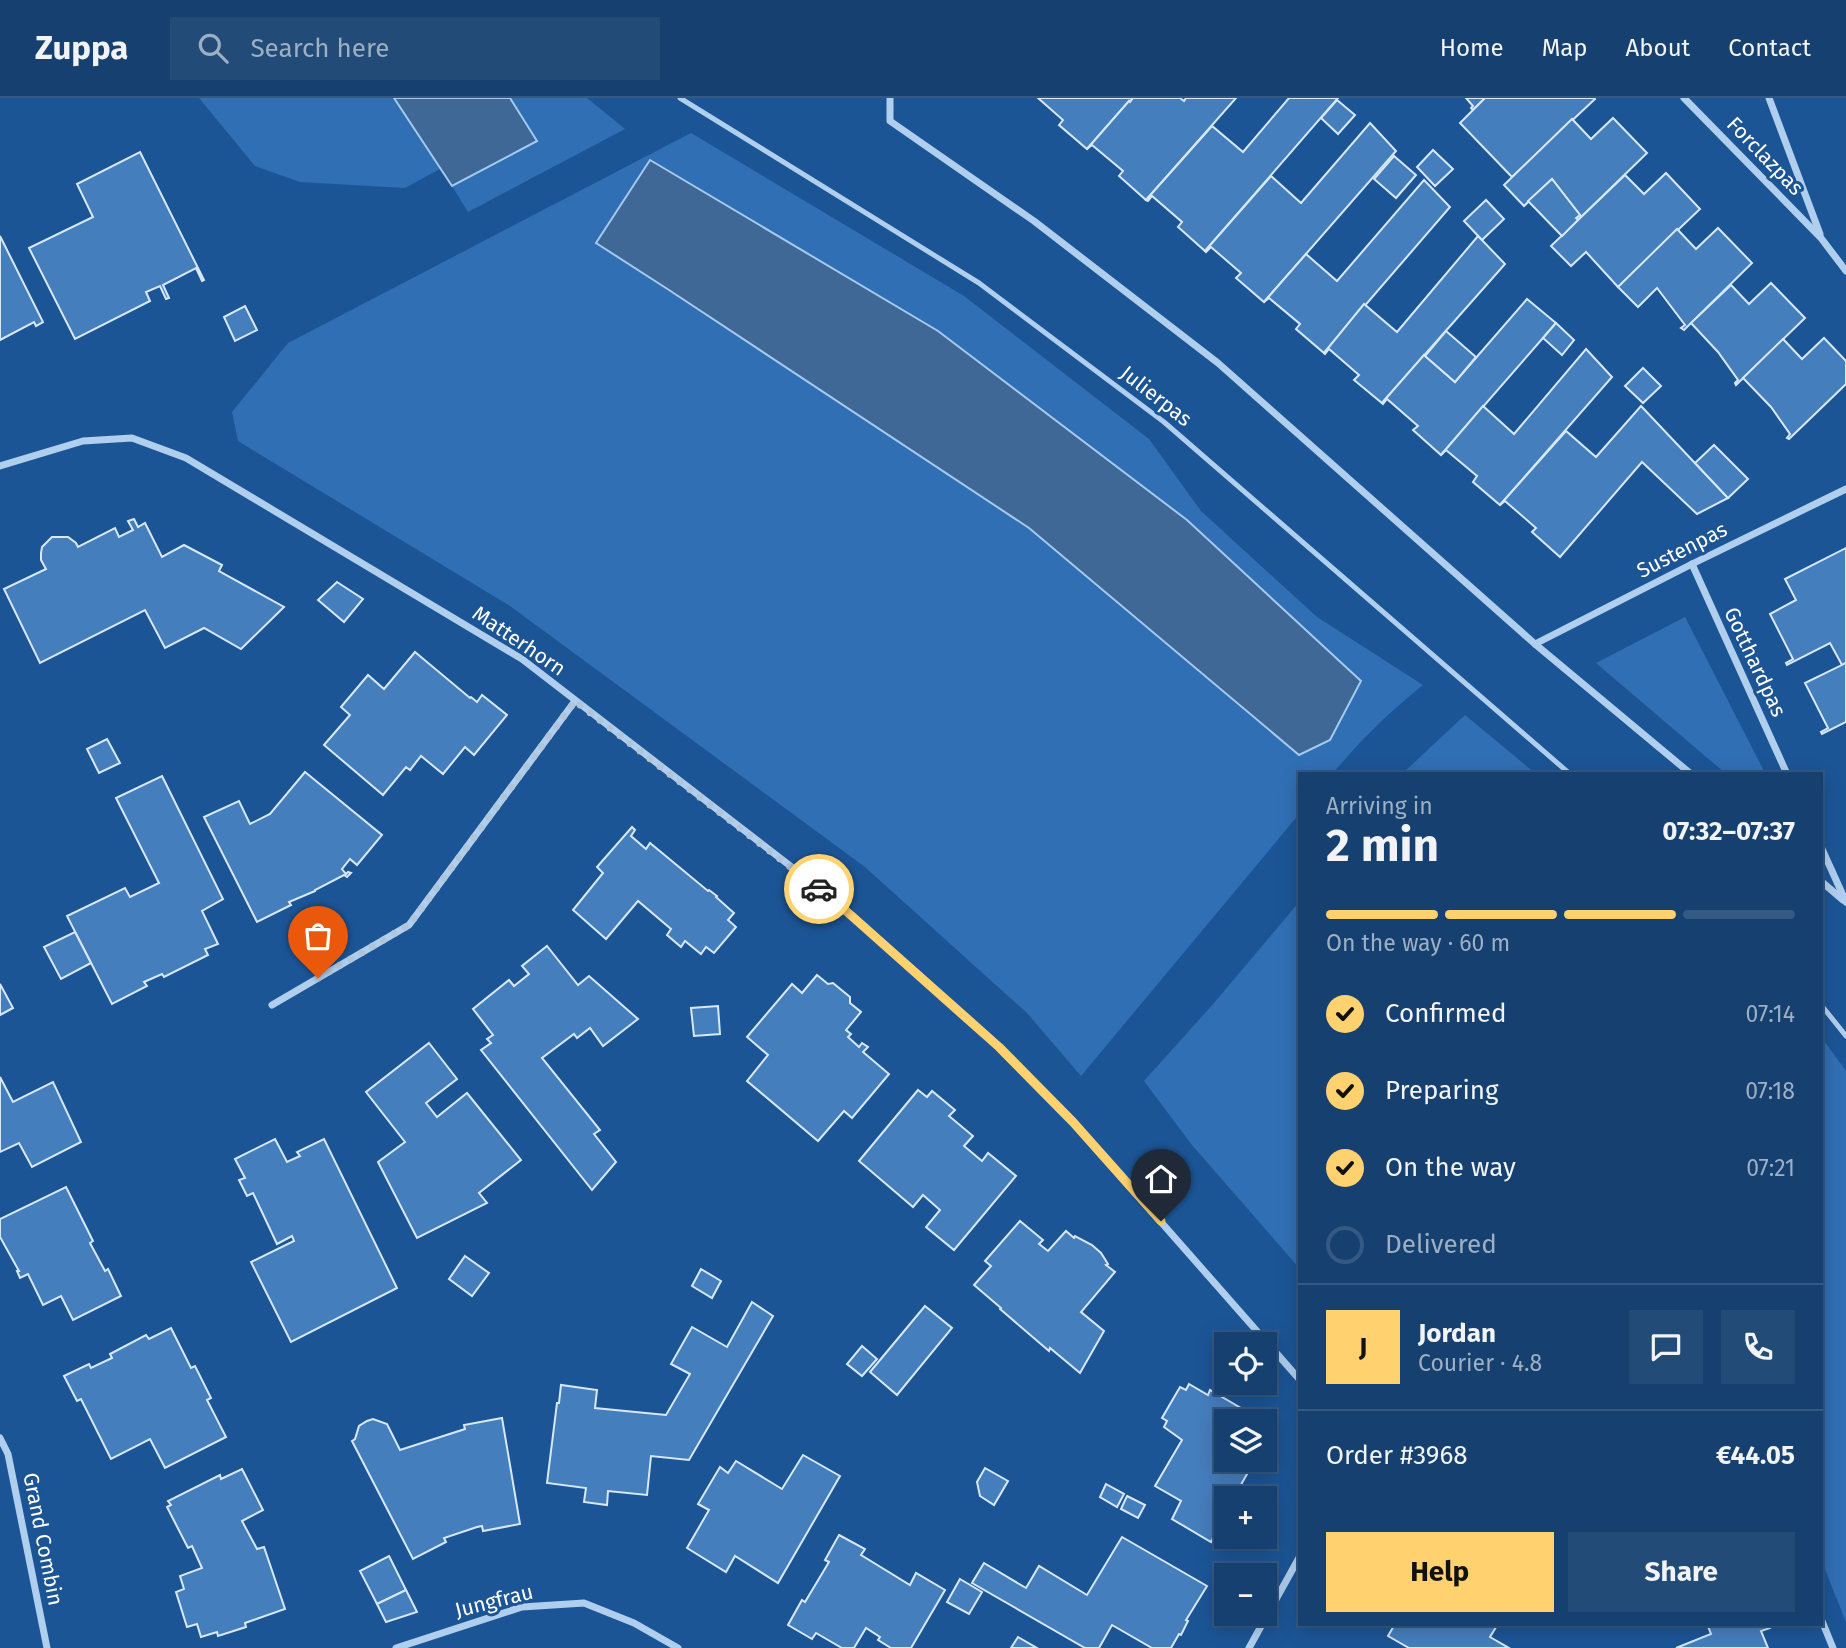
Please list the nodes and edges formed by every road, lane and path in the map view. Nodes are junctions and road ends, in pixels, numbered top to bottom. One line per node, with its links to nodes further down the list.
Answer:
1 (680, 98): 12 (lane, Julierpas)
2 (890, 98): 10 (street)
3 (1684, 98): 5 (street, Forclazpas)
4 (1769, 98): 5 (street, Forclazpas)
5 (1821, 238): 6 (street, Forclazpas)
6 (1846, 271)
7 (0, 466): 11 (street, Matterhorn)
8 (1846, 489): 9 (street, Sustenpas)
9 (1692, 564): 10 (street, Sustenpas); 14 (street, Gotthardpas)
10 (1535, 644): 13 (street)
11 (575, 701): 18 (street); 21 (street, Matterhorn)
12 (1568, 772)
13 (1689, 772)
14 (1786, 772)
15 (1823, 851): 17 (street)
16 (1823, 883): 17 (street)
17 (1846, 902)
18 (272, 1005)
19 (1823, 1007): 20 (lane)
20 (1846, 1036)
21 (1298, 1378)
22 (0, 1438): 25 (street, Grand Combin)
23 (1298, 1560): 28 (street)
24 (1823, 1624): 29 (street)
25 (47, 1648)
26 (396, 1648): 27 (street, Jungfrau)
27 (678, 1648)
28 (1250, 1648)
29 (1832, 1648)

